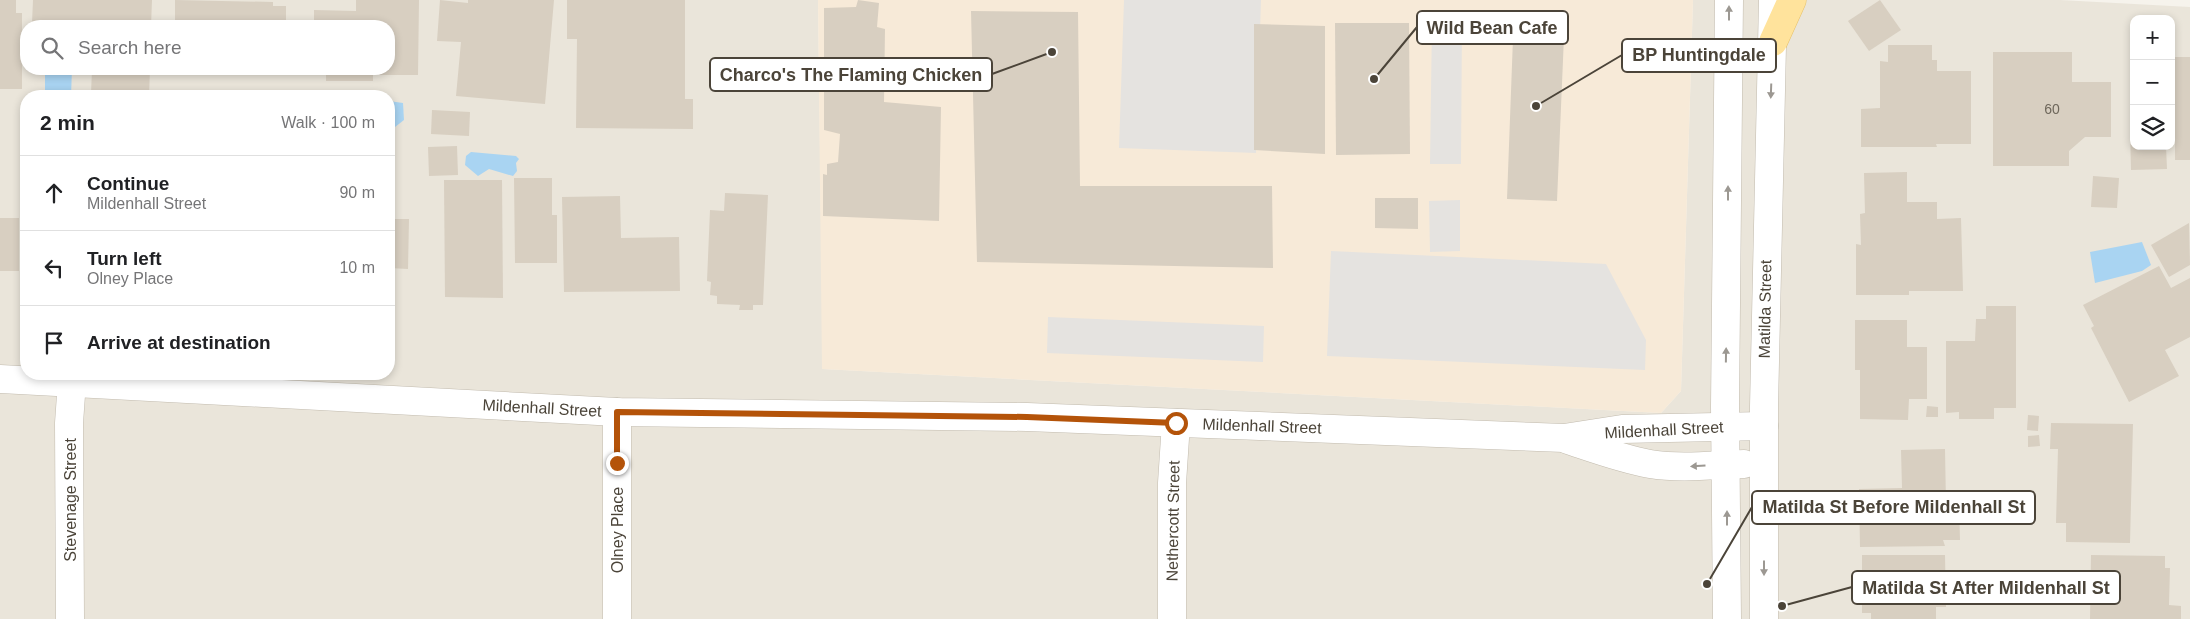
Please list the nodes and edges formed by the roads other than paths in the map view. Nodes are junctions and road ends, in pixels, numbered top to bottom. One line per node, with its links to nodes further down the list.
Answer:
1 (1728, 0): 12 (street, one-way to 1)
2 (1773, 0): 4 (street, Matilda Street)
3 (1792, 0): 4 (main road)
4 (1773, 42): 11 (street, Matilda Street, one-way to 11)
5 (0, 378): 6 (street, Mildenhall Street)
6 (20, 379)
7 (48, 380): 8 (street, Mildenhall Street)
8 (72, 381): 9 (street, Mildenhall Street); 16 (street, Stevenage Street)
9 (617, 412): 10 (street, Mildenhall Street); 17 (street, Olney Place)
10 (1176, 423): 13 (street, Mildenhall Street); 18 (street, Nethercott Street)
11 (1764, 426): 12 (street, Mildenhall Street); 15 (street, Matilda Street)
12 (1726, 427): 13 (street, Mildenhall Street); 14 (street)
13 (1564, 438): 14 (street, Mildenhall Street, one-way to 13)
14 (1727, 464): 15 (street, Mildenhall Street); 19 (street, one-way to 14)
15 (1764, 464): 20 (street, Matilda Street, one-way to 20)
16 (70, 619)
17 (617, 619)
18 (1172, 619)
19 (1727, 619)
20 (1764, 619)

